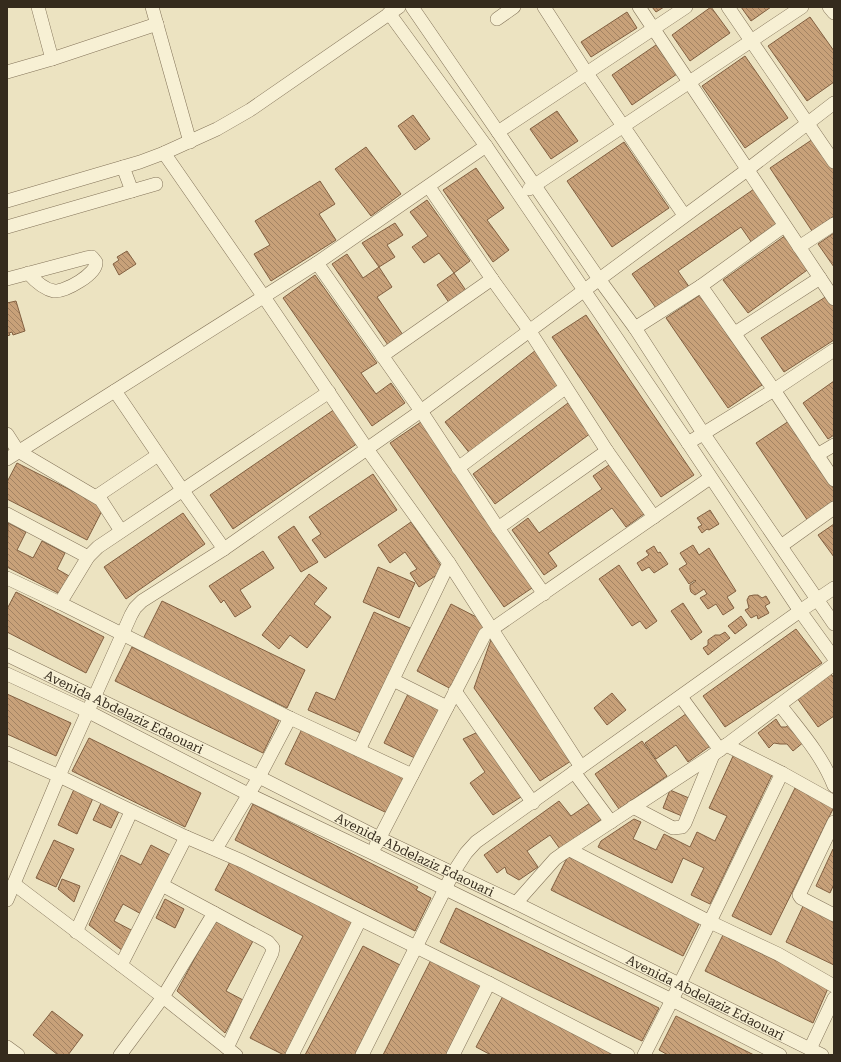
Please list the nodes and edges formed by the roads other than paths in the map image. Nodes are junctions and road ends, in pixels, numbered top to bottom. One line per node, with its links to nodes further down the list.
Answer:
1 (38, 7): 17 (street)
2 (152, 7): 14 (street)
3 (412, 7): 24 (street)
4 (514, 7): 13 (street)
5 (544, 7): 19 (street)
6 (639, 7): 15 (street)
7 (686, 7): 15 (street)
8 (728, 7): 16 (street)
9 (802, 7): 16 (street)
10 (830, 7): 12 (street)
11 (394, 10): 25 (street); 26 (street)
12 (834, 14)
13 (497, 18)
14 (157, 24): 17 (street); 25 (street)
15 (654, 29): 19 (street); 20 (street)
16 (751, 40): 20 (street); 22 (street)
17 (52, 59): 18 (street)
18 (7, 72)
19 (586, 72): 23 (street); 24 (street)
20 (689, 82): 23 (street); 30 (street)
21 (834, 103): 22 (street)
22 (807, 123): 28 (street); 30 (street)
23 (623, 126): 32 (street); 37 (street)
24 (498, 132): 32 (street)
25 (190, 142): 27 (street)
26 (486, 146): 33 (street); 35 (street)
27 (164, 153): 29 (street); 50 (street)
28 (834, 162)
29 (122, 167): 34 (street); 36 (street)
30 (747, 170): 37 (street); 39 (street)
31 (156, 184): 34 (street)
32 (535, 185): 35 (street); 47 (street)
33 (429, 187): 42 (street); 46 (street)
34 (132, 191): 40 (street)
35 (519, 195): 49 (street)
36 (7, 200)
37 (684, 215): 47 (street)
38 (834, 224): 41 (street)
39 (784, 226): 41 (street); 48 (street)
40 (7, 227)
41 (799, 247): 45 (street)
42 (317, 263): 50 (street); 56 (street)
43 (28, 273): 44 (street)
44 (7, 278)
45 (820, 278): 51 (street); 54 (street)
46 (492, 279): 53 (street); 56 (street)
47 (599, 279): 49 (street); 52 (street)
48 (701, 286): 52 (street); 54 (street)
49 (583, 290): 53 (street); 64 (street)
50 (264, 296): 59 (street); 60 (street)
51 (834, 299)
52 (635, 328): 62 (street)
53 (529, 330): 57 (street); 61 (street)
54 (734, 333): 58 (street)
55 (834, 350): 58 (street)
56 (382, 356): 61 (street)
57 (565, 388): 68 (street); 72 (street)
58 (774, 390): 62 (street); 70 (street)
59 (115, 391): 67 (street); 69 (street)
60 (329, 392): 66 (street); 75 (street)
61 (421, 411): 66 (street); 72 (street)
62 (703, 432): 64 (street); 82 (street)
63 (7, 434): 67 (street)
64 (688, 443): 73 (street)
65 (834, 444): 70 (street)
66 (367, 449): 83 (street); 85 (street)
67 (18, 451): 71 (street); 76 (street)
68 (607, 451): 79 (street); 80 (street)
69 (158, 455): 75 (street); 76 (street)
70 (817, 455): 74 (street)
71 (7, 459)
72 (458, 468): 80 (street)
73 (710, 478): 79 (street); 91 (street)
74 (834, 480)
75 (182, 491): 81 (street); 83 (street)
76 (97, 496): 81 (street)
77 (834, 508): 82 (street)
78 (7, 514): 84 (street)
79 (654, 517): 88 (street)
80 (498, 528): 88 (street)
81 (121, 531): 84 (street)
82 (781, 546): 89 (street)
83 (224, 549): 94 (street)
84 (88, 557): 90 (street)
85 (449, 562): 93 (street); 99 (street)
86 (7, 578): 90 (street)
87 (834, 588): 89 (street)
88 (544, 594): 93 (street)
89 (817, 600): 91 (street); 92 (street)
90 (60, 603): 94 (street)
91 (800, 611): 96 (street); 102 (street)
92 (834, 624)
93 (492, 628): 100 (street); 110 (street)
94 (122, 635): 101 (street); 106 (street)
95 (7, 655): 101 (street, Avenida Abdelaziz Edaouari)
96 (834, 658)
97 (834, 664): 103 (street)
98 (7, 674): 105 (street, Avenida Abdelaziz Edaouari)
99 (394, 680): 104 (street); 107 (street)
100 (455, 691): 104 (street); 117 (street)
101 (94, 696): 105 (street); 114 (street, Avenida Abdelaziz Edaouari)
102 (681, 697): 108 (street); 110 (street)
103 (780, 705): 108 (street); 115 (street)
104 (447, 706): 112 (street)
105 (87, 711): 113 (street); 116 (street, Avenida Abdelaziz Edaouari)
106 (290, 718): 107 (street); 114 (street)
107 (359, 750): 112 (street)
108 (720, 750): 111 (street); 119 (street); 119 (street)
109 (7, 753): 113 (street)
110 (578, 769): 117 (street); 121 (street)
111 (782, 773): 118 (street); 137 (street)
112 (412, 775): 124 (street)
113 (59, 776): 120 (street); 129 (street)
114 (259, 777): 116 (street); 124 (street, Avenida Abdelaziz Edaouari)
115 (834, 786)
116 (248, 794): 125 (street); 127 (street, Avenida Abdelaziz Edaouari)
117 (533, 802): 128 (street)
118 (834, 802)
119 (633, 807): 121 (street)
120 (131, 812): 123 (street); 138 (street)
121 (611, 822): 126 (street)
122 (834, 822): 135 (street)
123 (186, 838): 125 (street); 130 (street)
124 (380, 838): 127 (street); 128 (street, Avenida Abdelaziz Edaouari)
125 (216, 849): 136 (street)
126 (570, 850): 133 (street); 137 (street)
127 (372, 853): 131 (street, Avenida Abdelaziz Edaouari)
128 (453, 873): 131 (street); 133 (street, Avenida Abdelaziz Edaouari)
129 (14, 884): 132 (street); 138 (street)
130 (162, 885): 134 (street); 140 (street)
131 (444, 889): 139 (street); 146 (street, Avenida Abdelaziz Edaouari)
132 (7, 900)
133 (516, 903): 142 (street, Avenida Abdelaziz Edaouari)
134 (214, 913): 144 (street); 149 (street)
135 (834, 915)
136 (360, 920): 139 (street); 153 (street)
137 (710, 922): 142 (street); 143 (street)
138 (76, 932): 140 (street)
139 (415, 947): 141 (street); 154 (street)
140 (121, 965): 144 (street)
141 (489, 983): 150 (street); 155 (street)
142 (680, 984): 146 (street); 148 (street, Avenida Abdelaziz Edaouari)
143 (834, 986)
144 (163, 997): 149 (street); 152 (street)
145 (834, 998): 148 (street)
146 (672, 1000): 156 (street); 157 (street, Avenida Abdelaziz Edaouari)
147 (7, 1047): 151 (street)
148 (810, 1048): 158 (street, Avenida Abdelaziz Edaouari)
149 (231, 1051)
150 (456, 1054)
151 (18, 1055)
152 (120, 1055)
153 (292, 1055)
154 (362, 1055)
155 (628, 1055)
156 (644, 1055)
157 (780, 1055)
158 (822, 1055)

